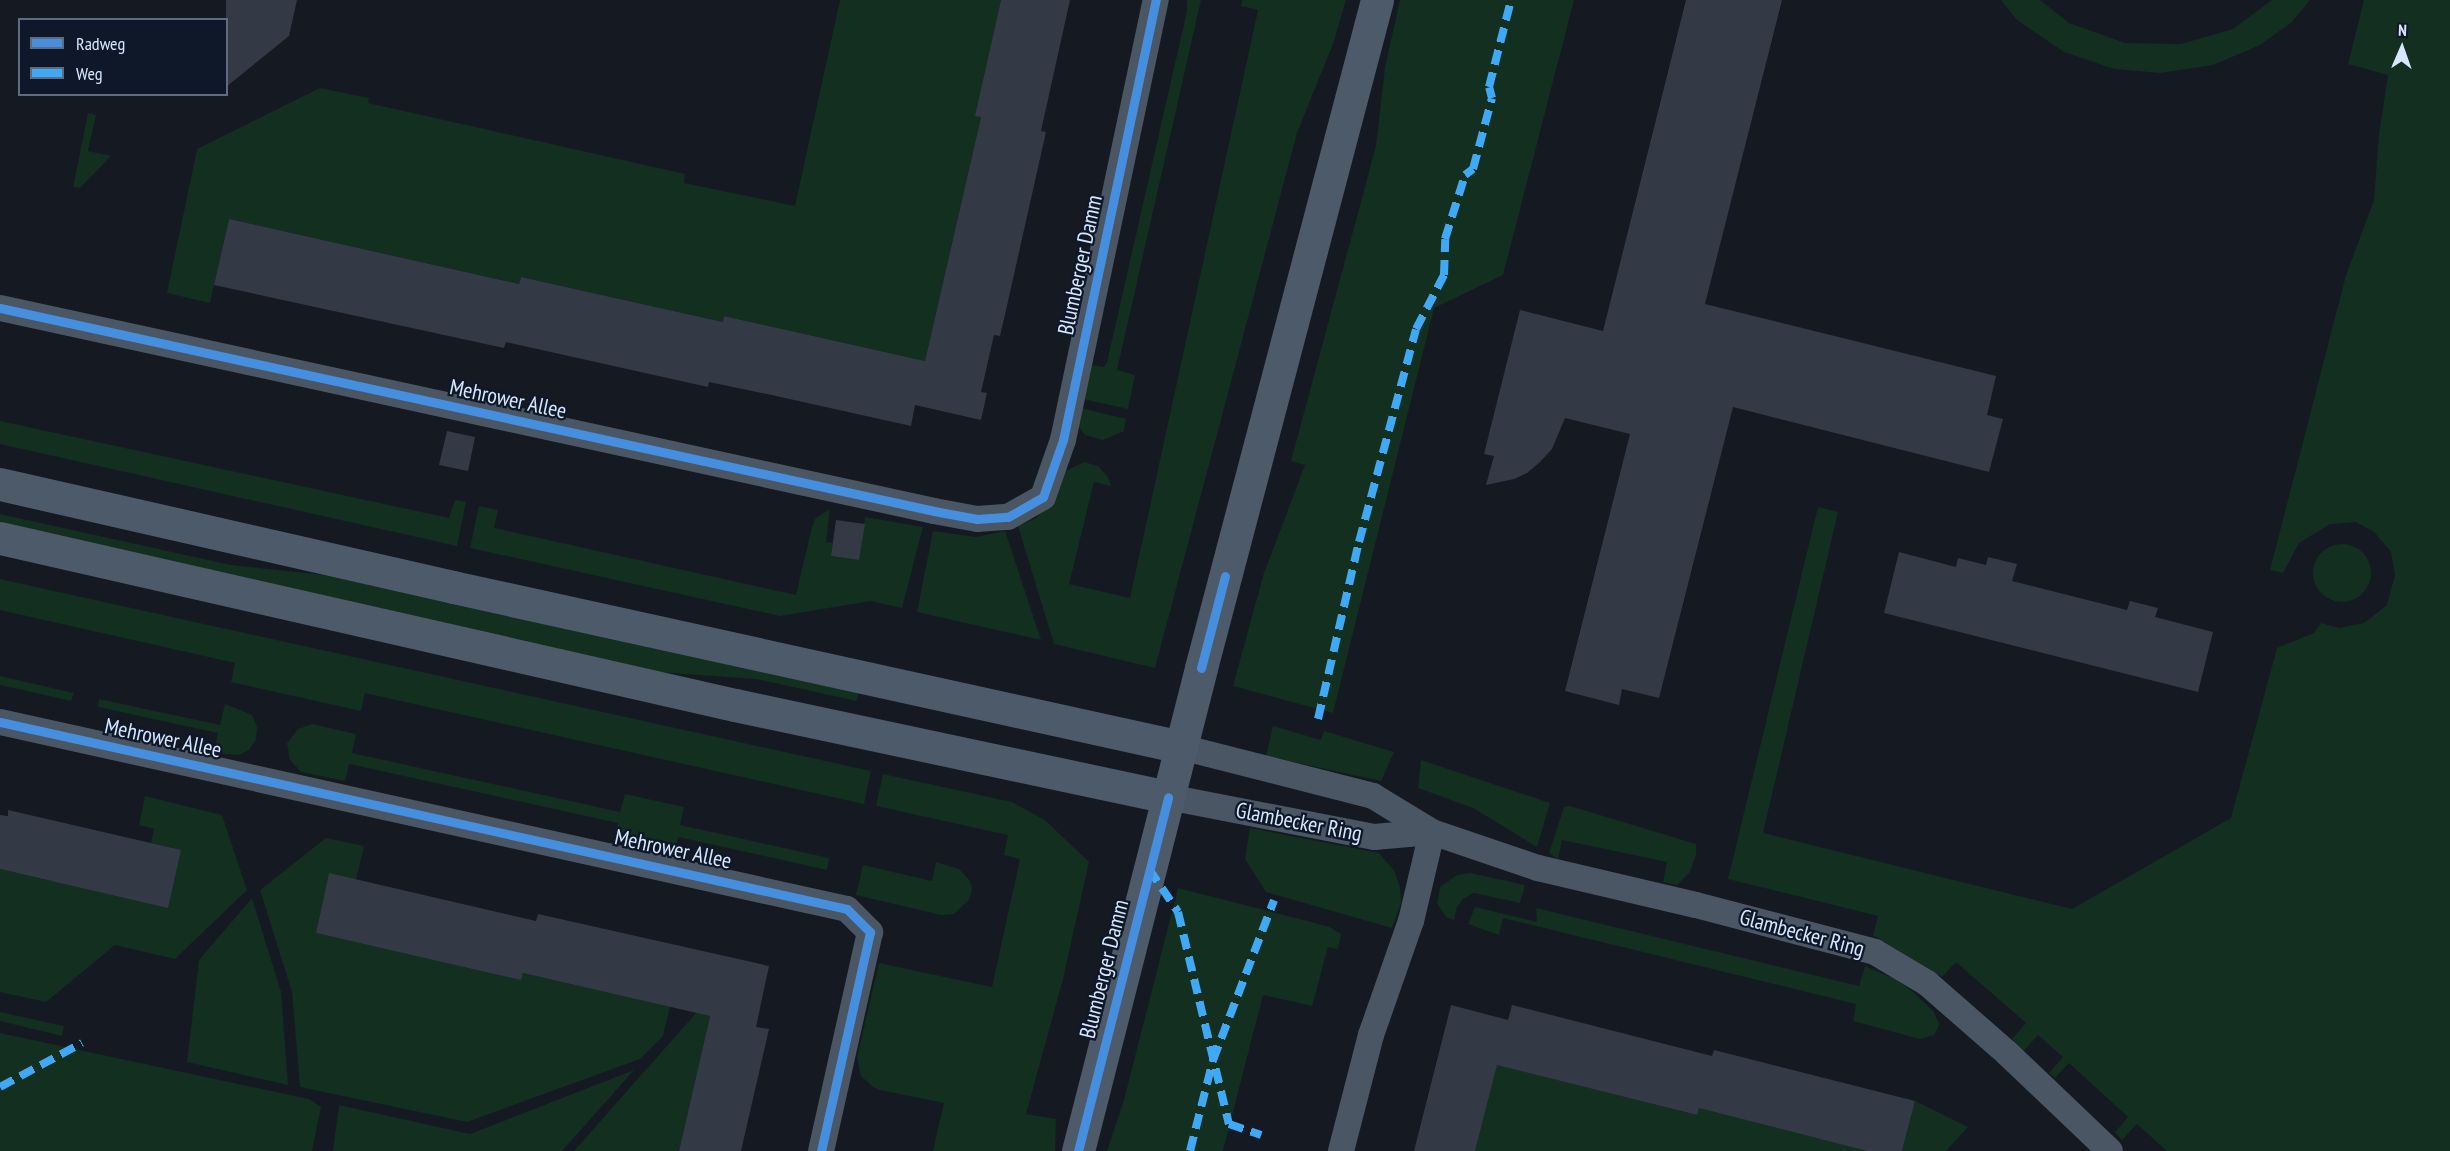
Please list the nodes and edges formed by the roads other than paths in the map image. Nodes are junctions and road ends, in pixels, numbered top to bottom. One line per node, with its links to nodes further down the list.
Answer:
1 (1156, 0): 5 (street, Blumberger Damm)
2 (1377, 0): 8 (main road, Blumberger Damm)
3 (0, 308): 5 (street, Mehrower Allee)
4 (0, 484): 8 (main road)
5 (1008, 517)
6 (0, 538): 9 (main road)
7 (0, 722): 11 (street, Mehrower Allee)
8 (1181, 747): 9 (main road, Blumberger Damm); 10 (street, Glambecker Ring)
9 (1168, 797): 10 (street, Glambecker Ring); 12 (main road, Blumberger Damm)
10 (1432, 832): 13 (street); 14 (street, Glambecker Ring)
11 (821, 1151)
12 (1078, 1151)
13 (1341, 1151)
14 (2110, 1151)

